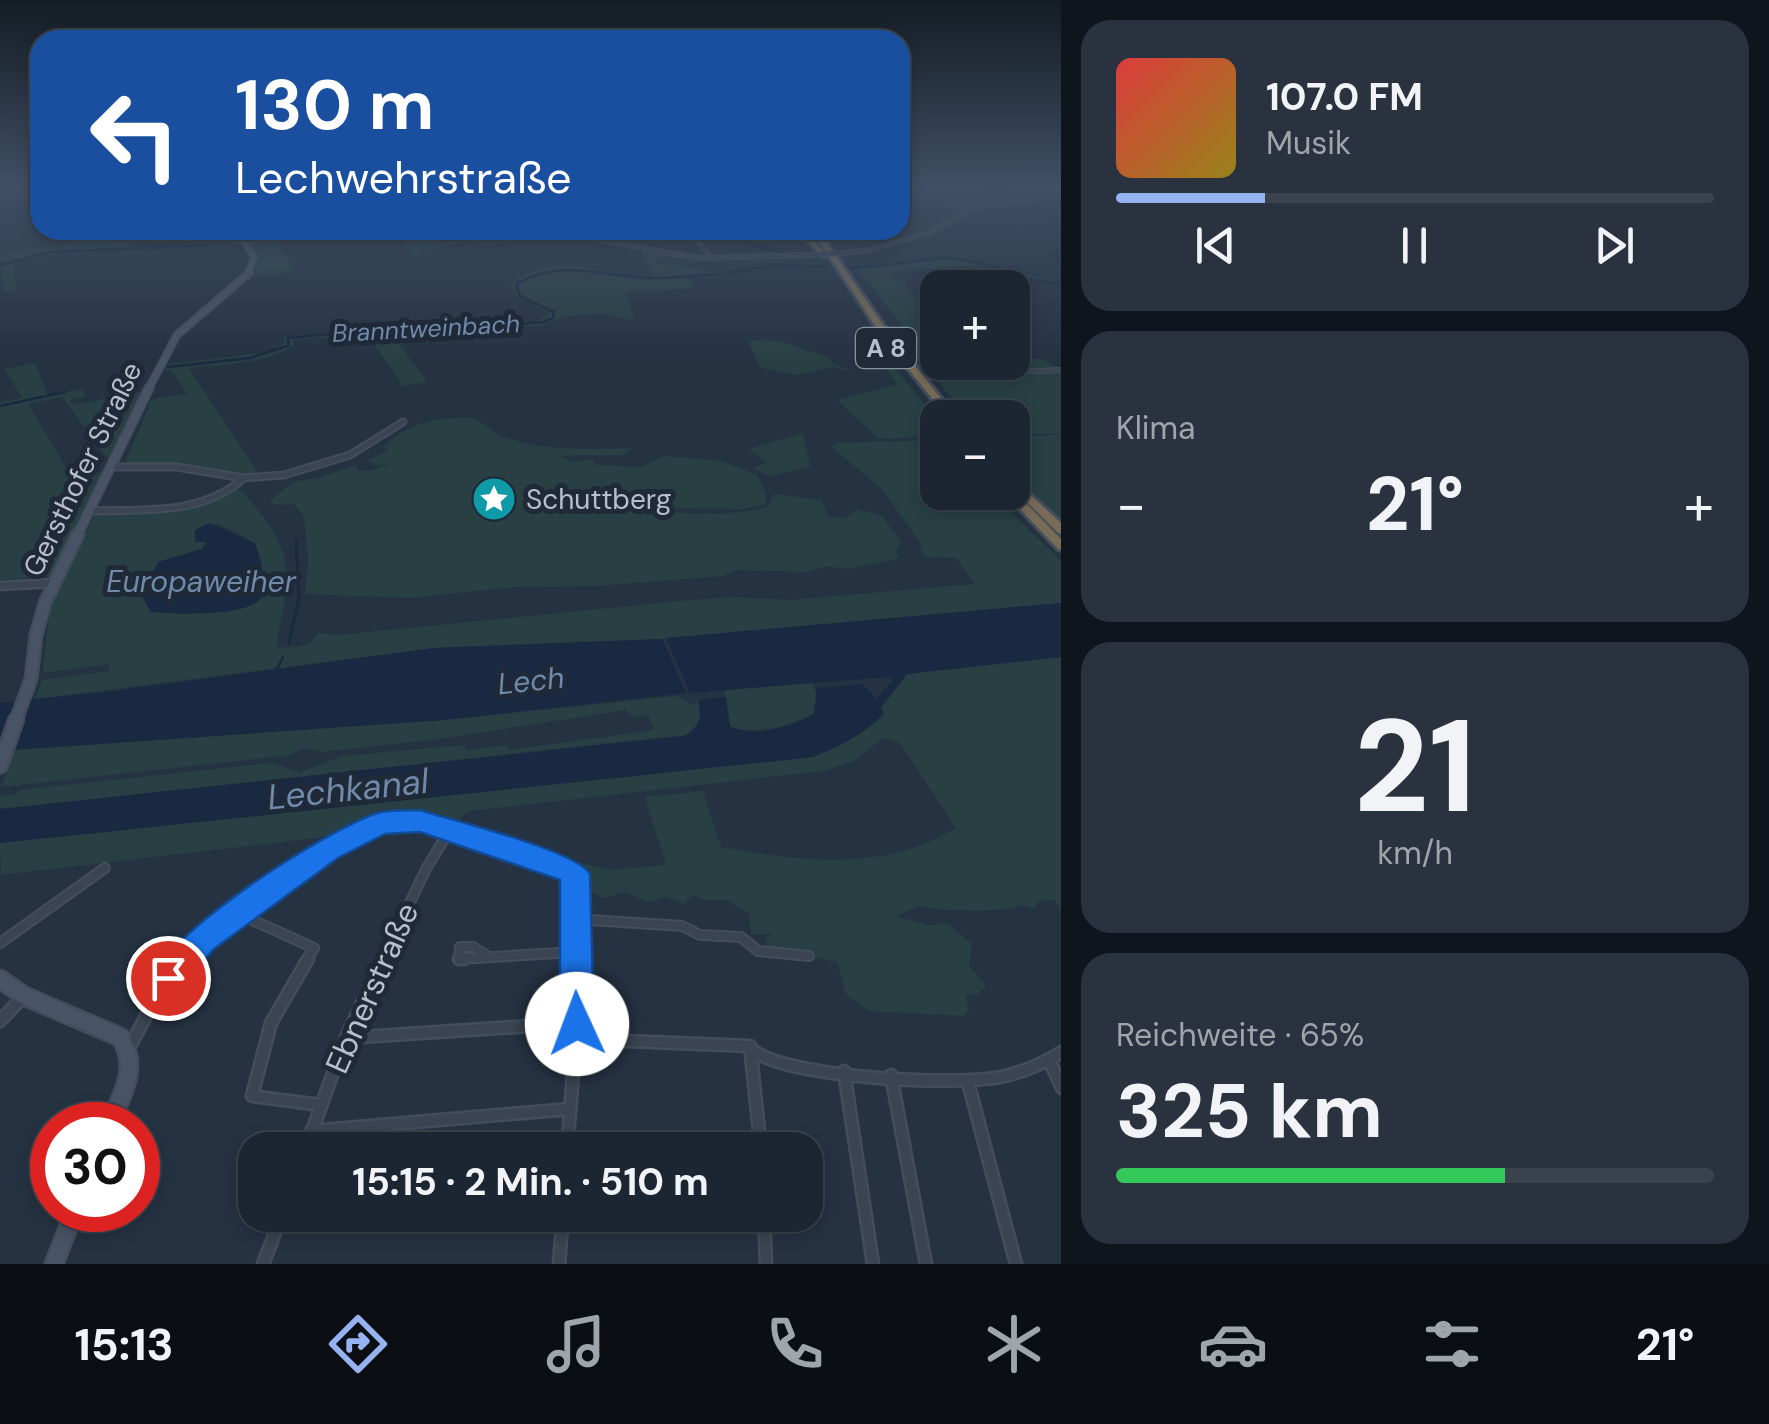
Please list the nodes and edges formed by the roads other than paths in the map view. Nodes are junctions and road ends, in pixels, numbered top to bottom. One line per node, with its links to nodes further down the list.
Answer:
1 (246, 244): 15 (main road, Gersthofer Straße)
2 (613, 244): 9 (street)
3 (700, 244): 9 (street)
4 (813, 244): 8 (highway)
5 (819, 244): 8 (highway, A 8)
6 (822, 244): 13 (highway, A 8)
7 (892, 244): 9 (street, bridge)
8 (824, 255): 12 (highway, A 8)
9 (712, 258)
10 (1061, 370): 11 (street)
11 (1030, 371)
12 (928, 400)
13 (939, 400)
14 (404, 422): 16 (street)
15 (112, 467): 16 (street); 19 (main road, Gersthofer Straße)
16 (243, 478): 19 (street)
17 (1030, 499): 20 (highway)
18 (1026, 510): 21 (highway)
19 (90, 512): 22 (main road, Gersthofer Straße)
20 (1061, 530)
21 (1061, 546)
22 (54, 583): 23 (street); 24 (main road, Gersthofer Straße)
23 (0, 586)
24 (0, 766)
25 (448, 830): 27 (street); 28 (street); 37 (street, Ebnerstraße)
26 (105, 868): 29 (street)
27 (236, 912): 39 (street); 48 (street)
28 (574, 919): 30 (street); 31 (street)
29 (0, 943)
30 (575, 952): 32 (street); 36 (street)
31 (809, 956)
32 (488, 957)
33 (0, 979): 34 (main road)
34 (24, 996): 35 (street); 39 (main road)
35 (0, 1021)
36 (577, 1024): 37 (street); 38 (street)
37 (346, 1038): 48 (street, Ebnerstraße)
38 (576, 1039): 40 (street); 49 (street)
39 (130, 1048): 47 (main road)
40 (752, 1048): 43 (street); 52 (street)
41 (1061, 1053): 42 (street)
42 (1050, 1062): 45 (street); 46 (street)
43 (844, 1071): 44 (street); 61 (street)
44 (891, 1075): 45 (street); 62 (street)
45 (968, 1082): 63 (street)
46 (1061, 1086)
47 (118, 1102)
48 (320, 1105): 50 (street, Ebnerstraße)
49 (570, 1109): 50 (street); 51 (street)
50 (311, 1131)
51 (568, 1132)
52 (759, 1132)
53 (66, 1232): 57 (main road)
54 (275, 1232): 58 (street)
55 (561, 1232): 59 (street)
56 (765, 1232): 60 (street)
57 (54, 1264)
58 (263, 1264)
59 (559, 1264)
60 (766, 1264)
61 (873, 1264)
62 (926, 1264)
63 (1016, 1264)

